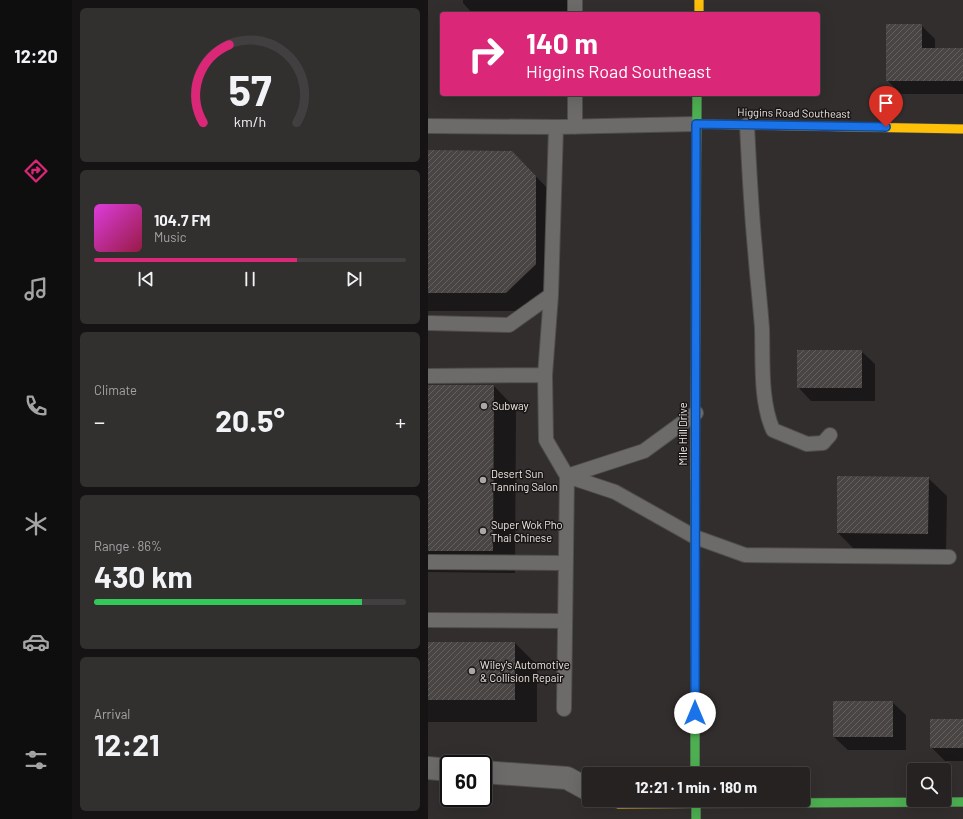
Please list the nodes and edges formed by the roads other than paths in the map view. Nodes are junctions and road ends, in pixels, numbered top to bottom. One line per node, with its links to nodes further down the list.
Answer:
1 (575, 0): 3 (lane)
2 (699, 0): 4 (main road)
3 (575, 12)
4 (699, 12)
5 (575, 96): 10 (lane)
6 (697, 96): 7 (main road, Mile Hill Drive)
7 (696, 124): 8 (main road, Higgins Road Southeast); 10 (lane); 17 (main road, Mile Hill Drive)
8 (747, 125): 12 (main road, Higgins Road Southeast); 18 (lane)
9 (428, 126): 11 (lane)
10 (575, 126): 11 (lane)
11 (556, 127): 13 (lane)
12 (963, 129)
13 (551, 295): 14 (lane); 15 (lane)
14 (428, 323)
15 (545, 375): 16 (lane); 19 (lane)
16 (428, 376)
17 (696, 413): 19 (lane); 20 (main road, Mile Hill Drive)
18 (830, 436)
19 (567, 476): 20 (lane); 23 (lane)
20 (695, 537): 21 (lane); 27 (main road, Mile Hill Drive)
21 (949, 557)
22 (428, 562): 23 (lane)
23 (566, 563): 25 (lane)
24 (428, 620): 25 (lane)
25 (565, 621): 26 (lane)
26 (564, 709)
27 (696, 767)
28 (428, 768): 29 (street)
29 (440, 769)
30 (492, 773): 31 (street)
31 (582, 786)
32 (810, 802): 33 (main road)
33 (963, 802)
34 (696, 807): 35 (main road)
35 (696, 819)

